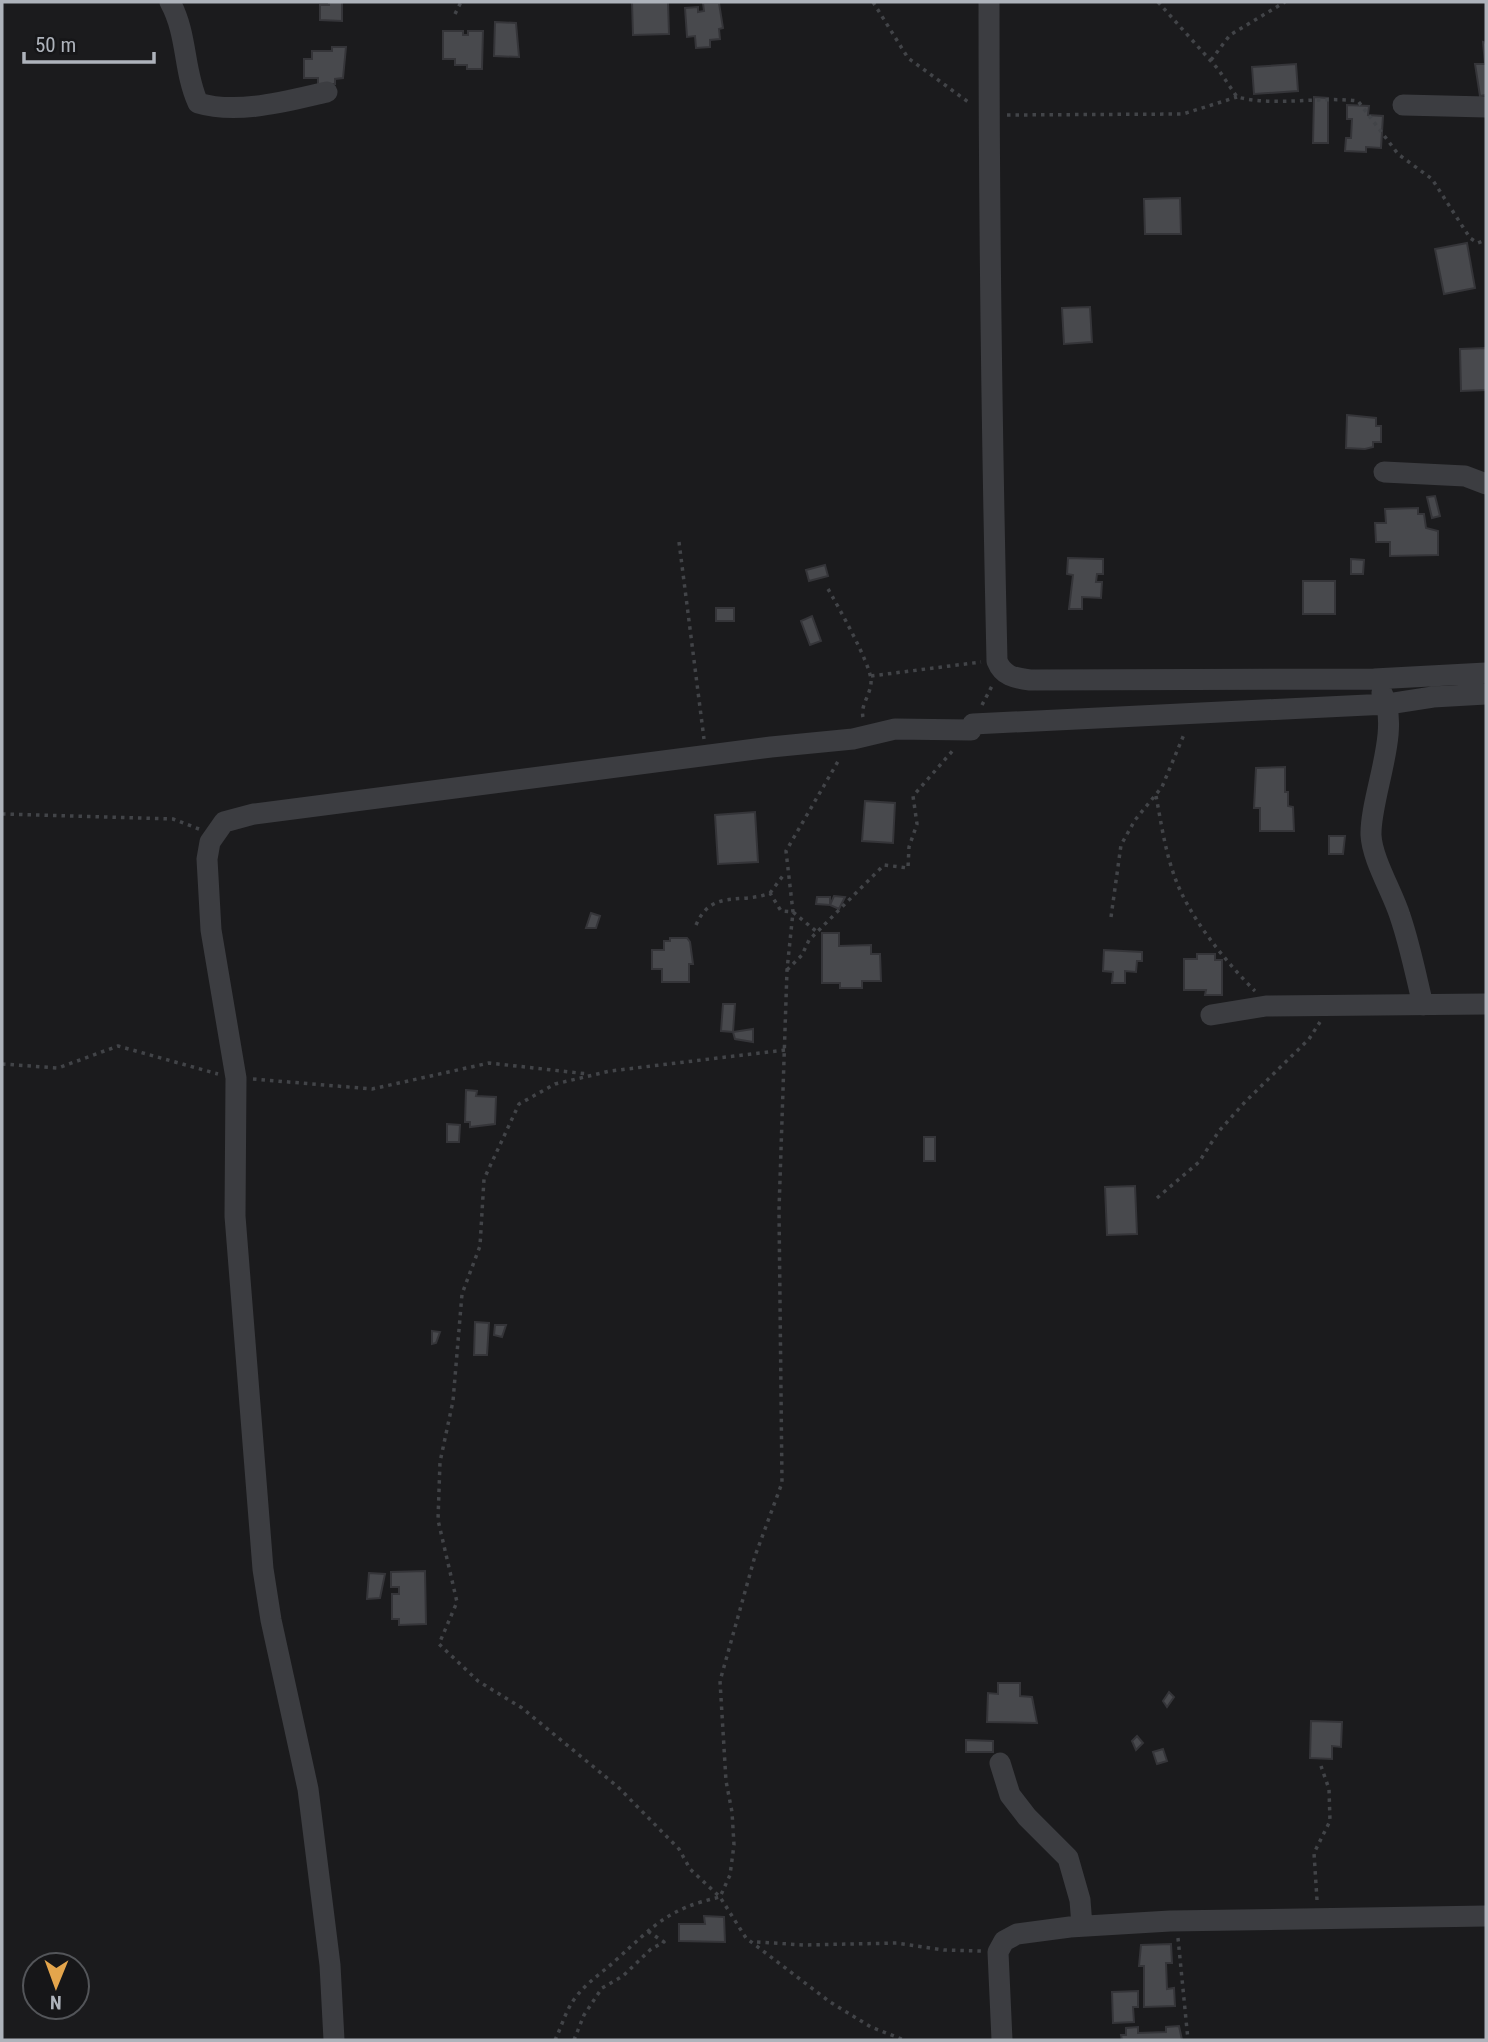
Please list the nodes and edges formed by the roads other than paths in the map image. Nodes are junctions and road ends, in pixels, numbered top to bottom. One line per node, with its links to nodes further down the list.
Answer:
1 (170, 2): 3 (street)
2 (989, 2): 9 (street)
3 (327, 92)
4 (1403, 105): 5 (street)
5 (1486, 107)
6 (1384, 472): 7 (street)
7 (1486, 484)
8 (1486, 673): 9 (street)
9 (1374, 679): 11 (street)
10 (1486, 694): 11 (street)
11 (1388, 704): 13 (street); 18 (street)
12 (1486, 1004): 13 (street)
13 (1423, 1005): 14 (street)
14 (1211, 1015)
15 (1000, 1763): 17 (street)
16 (1486, 1916): 17 (street)
17 (1082, 1926): 19 (street)
18 (334, 2040)
19 (1002, 2040)

